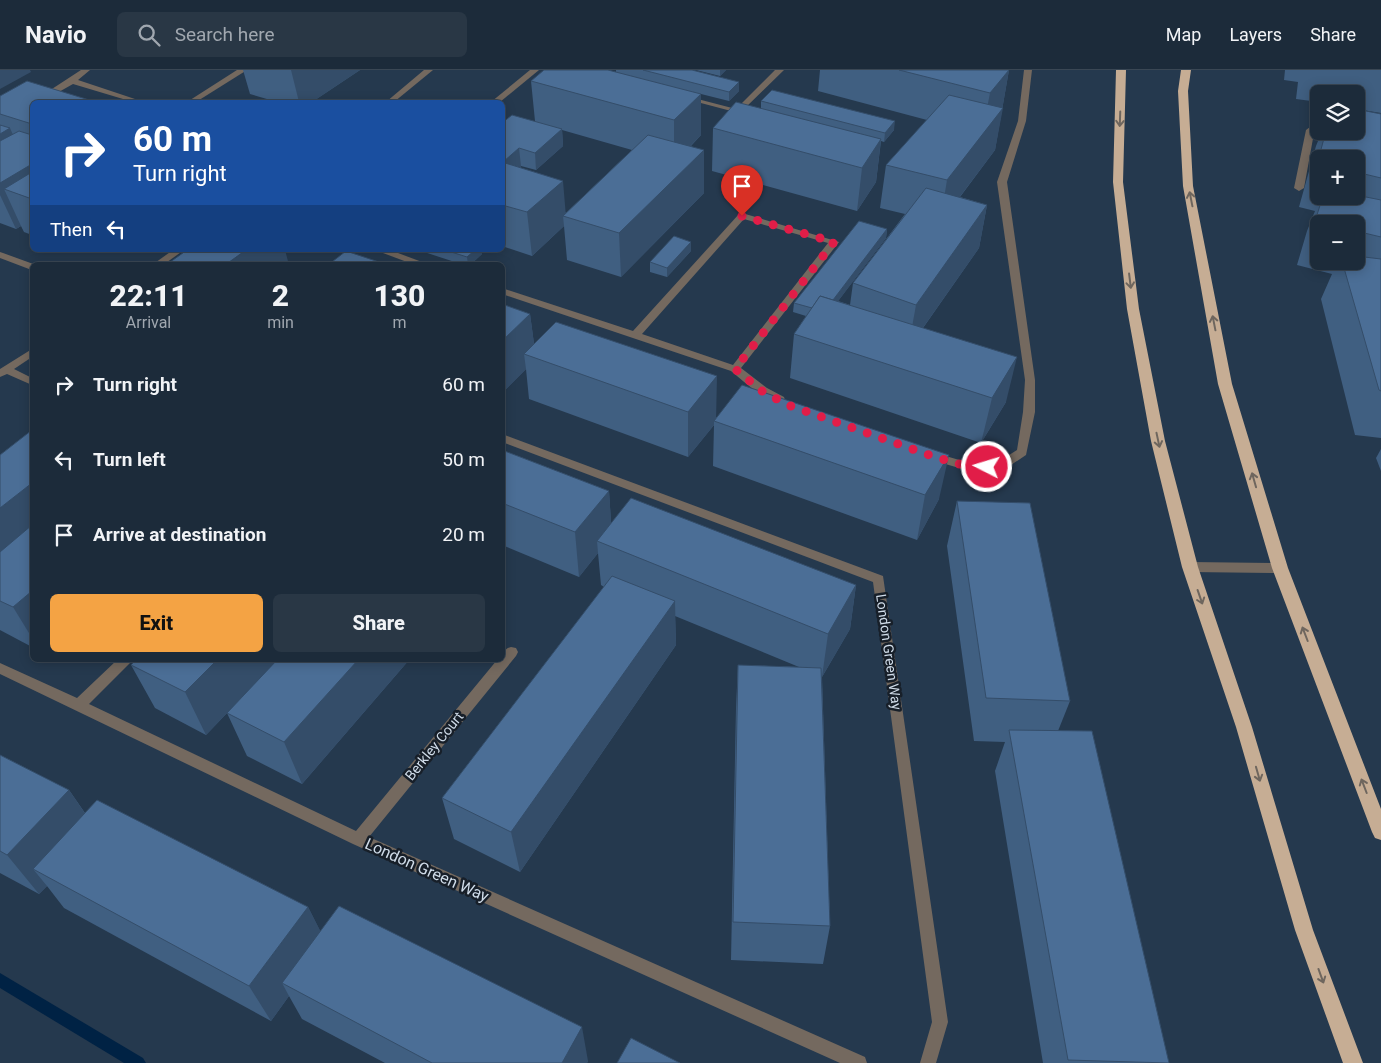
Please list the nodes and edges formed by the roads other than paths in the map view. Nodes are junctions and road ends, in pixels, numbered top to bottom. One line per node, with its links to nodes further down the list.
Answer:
1 (86, 70): 9 (street)
2 (243, 70): 13 (street)
3 (428, 70): 14 (street)
4 (535, 70): 15 (street)
5 (780, 70): 16 (street)
6 (1028, 70): 34 (street)
7 (1121, 70): 35 (highway, one-way to 35)
8 (1186, 70): 36 (highway, one-way to 8)
9 (72, 81): 11 (street); 12 (street)
10 (673, 94): 16 (street)
11 (40, 100)
12 (134, 100)
13 (195, 100)
14 (392, 100)
15 (498, 100)
16 (738, 111): 17 (street)
17 (756, 116)
18 (1310, 130): 19 (street)
19 (1299, 188)
20 (176, 252): 23 (street)
21 (386, 252): 24 (street)
22 (0, 255): 25 (street)
23 (161, 262)
24 (416, 262)
25 (30, 266)
26 (505, 292): 27 (street)
27 (635, 336): 29 (street); 29 (street)
28 (30, 353): 30 (street)
29 (735, 369): 32 (street)
30 (3, 372): 31 (street)
31 (30, 381)
32 (788, 405)
33 (505, 439): 46 (street, London Green Way)
34 (917, 450)
35 (1190, 567): 36 (street); 47 (highway, one-way to 47)
36 (1280, 568): 43 (highway, one-way to 36)
37 (511, 652): 38 (street, Berkley Court)
38 (505, 659)
39 (124, 662): 42 (street)
40 (503, 662): 44 (street, Berkley Court)
41 (0, 668): 42 (street, London Green Way)
42 (78, 706): 44 (street, London Green Way)
43 (1381, 832)
44 (358, 839): 45 (street, London Green Way)
45 (859, 1063)
46 (928, 1063)
47 (1353, 1063)

